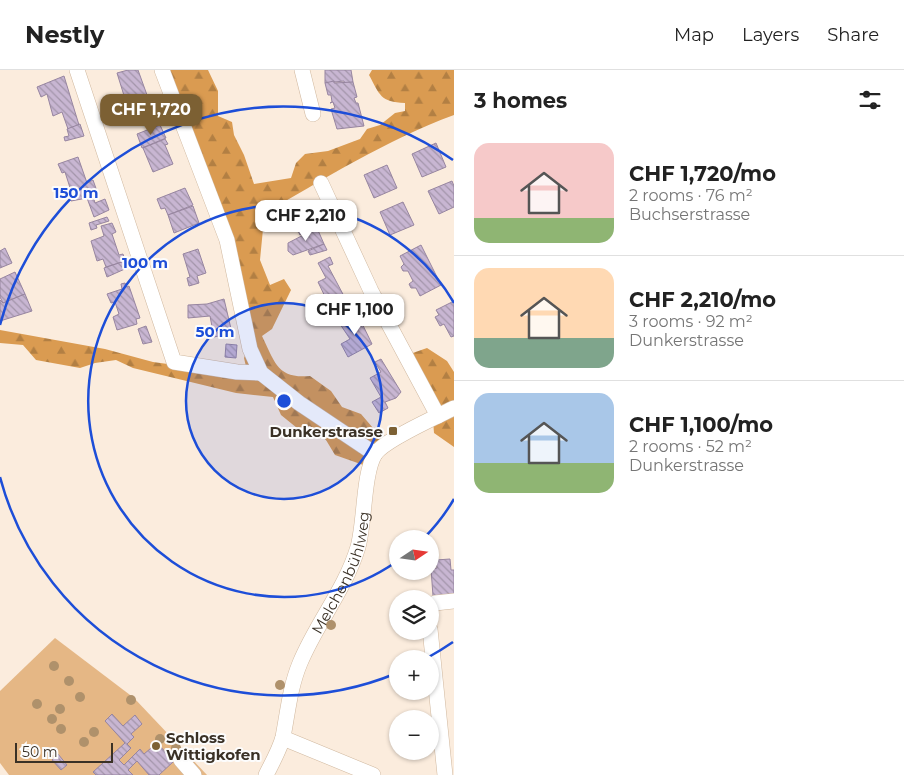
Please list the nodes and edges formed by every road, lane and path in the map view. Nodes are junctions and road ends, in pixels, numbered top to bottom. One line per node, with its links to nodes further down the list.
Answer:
1 (77, 70): 6 (street)
2 (162, 70): 6 (street)
3 (302, 70): 4 (street)
4 (313, 114)
5 (321, 183): 8 (street)
6 (261, 373): 9 (street)
7 (454, 408): 8 (street)
8 (438, 416): 9 (street)
9 (375, 454): 13 (street, Melchenbühlweg)
10 (454, 601): 11 (street)
11 (439, 603)
12 (431, 640): 18 (street)
13 (283, 738): 16 (street, Melchenbühlweg); 17 (street)
14 (181, 760): 15 (street)
15 (194, 775)
16 (266, 775)
17 (373, 775)
18 (445, 775)

